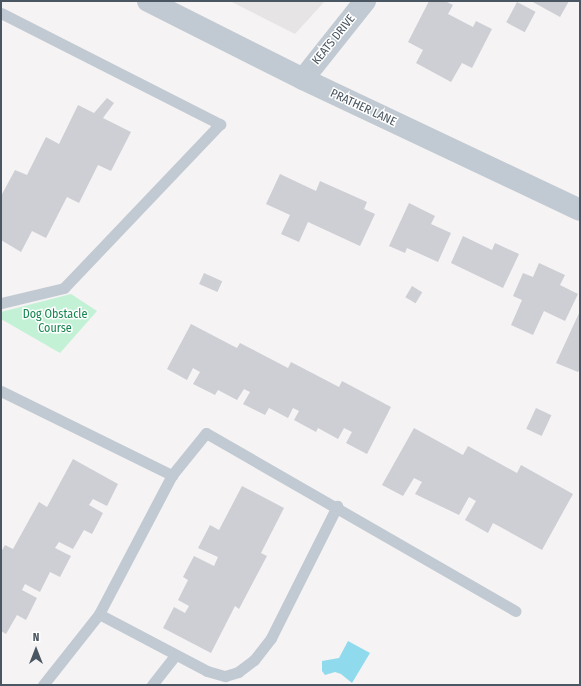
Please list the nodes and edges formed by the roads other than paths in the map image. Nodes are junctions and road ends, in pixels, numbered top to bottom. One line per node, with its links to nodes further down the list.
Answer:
1 (148, 1): 4 (street, PRATHER LANE)
2 (365, 1): 4 (street, KEATS DRIVE)
3 (1, 13): 6 (lane)
4 (303, 79): 5 (street, PRATHER LANE)
5 (580, 210)
6 (1, 303)
7 (1, 391): 8 (lane)
8 (172, 475): 9 (lane); 11 (lane)
9 (337, 506): 10 (lane); 12 (lane)
10 (516, 611)
11 (98, 614): 12 (lane); 13 (lane)
12 (175, 656): 14 (lane)
13 (43, 685)
14 (152, 685)

